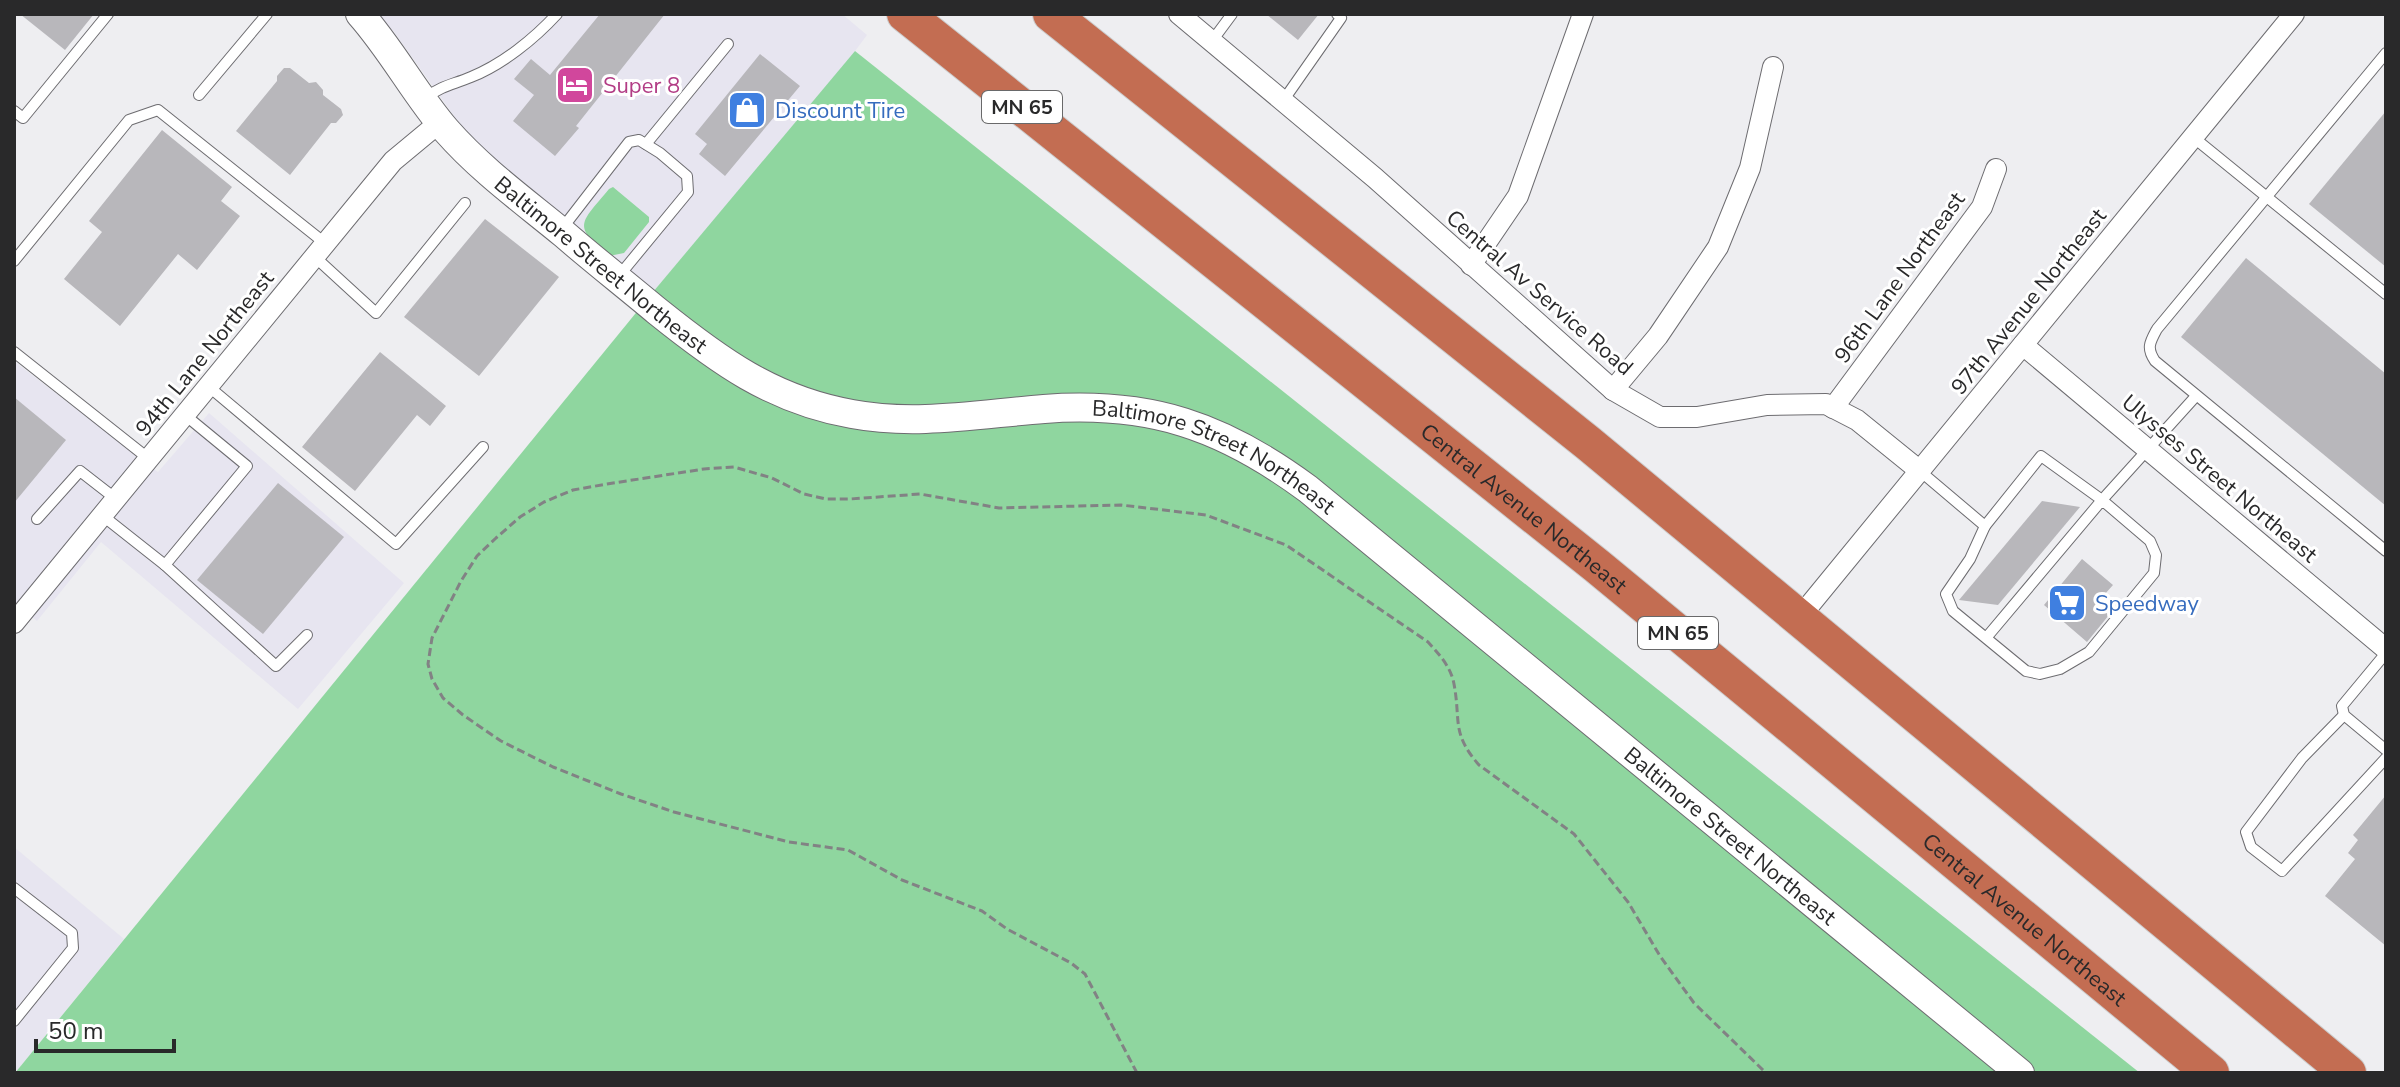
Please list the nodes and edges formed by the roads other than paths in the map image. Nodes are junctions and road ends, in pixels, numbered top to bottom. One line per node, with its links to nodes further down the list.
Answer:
1 (108, 14): 19 (lane)
2 (267, 14): 16 (lane)
3 (360, 14): 17 (street, Baltimore Street Northeast)
4 (557, 14): 17 (lane)
5 (905, 14): 61 (highway, Central Avenue Northeast / MN 65)
6 (1051, 14): 50 (highway)
7 (1179, 14): 12 (street, Central Av Service Road)
8 (1232, 14): 12 (lane)
9 (1583, 14): 29 (street)
10 (2294, 14): 21 (street, 97th Avenue Northeast)
11 (1341, 15): 18 (lane)
12 (1211, 42): 18 (street, Central Av Service Road)
13 (728, 44): 22 (lane)
14 (2386, 53): 24 (lane)
15 (1773, 67): 35 (street)
16 (199, 95)
17 (423, 99): 20 (street, Baltimore Street Northeast)
18 (1283, 101): 29 (street, Central Av Service Road)
19 (14, 111)
20 (440, 122): 26 (street, Baltimore Street Northeast); 27 (street, 94th Lane Northeast)
21 (2193, 137): 24 (lane); 32 (street, 97th Avenue Northeast)
22 (646, 144): 26 (lane); 30 (lane)
23 (1996, 169): 37 (street, 96th Lane Northeast)
24 (2266, 197): 31 (lane); 36 (lane)
25 (465, 203): 27 (lane)
26 (560, 231): 30 (street, Baltimore Street Northeast)
27 (320, 250): 28 (lane); 34 (street, 94th Lane Northeast)
28 (14, 261)
29 (1471, 265): 35 (street, Central Av Service Road)
30 (617, 278): 60 (street, Baltimore Street Northeast)
31 (2386, 294)
32 (2023, 345): 40 (street, Ulysses Street Northeast); 42 (street, 97th Avenue Northeast)
33 (14, 352): 41 (lane)
34 (208, 386): 38 (street, 94th Lane Northeast); 39 (lane)
35 (1613, 390): 37 (street, Central Av Service Road)
36 (2196, 396): 40 (lane); 48 (lane)
37 (1833, 408): 42 (street, Central Av Service Road)
38 (185, 415): 41 (street, 94th Lane Northeast); 49 (lane)
39 (483, 447)
40 (2149, 450): 44 (lane); 54 (street, Ulysses Street Northeast)
41 (149, 459): 43 (street, 94th Lane Northeast)
42 (1920, 471): 47 (lane); 50 (street, 97th Avenue Northeast)
43 (116, 499): 45 (street, 94th Lane Northeast); 46 (lane)
44 (2102, 500): 47 (lane); 53 (lane); 53 (lane)
45 (103, 516): 49 (lane); 51 (street, 94th Lane Northeast)
46 (37, 519)
47 (1985, 526): 53 (lane)
48 (2386, 551)
49 (165, 565): 52 (lane)
50 (1799, 618): 62 (highway)
51 (15, 619)
52 (307, 635)
53 (1986, 638)
54 (2386, 651): 55 (lane)
55 (2344, 715): 56 (lane); 57 (lane)
56 (2386, 750)
57 (2386, 758)
58 (14, 888): 59 (lane)
59 (14, 1021)
60 (2020, 1073)
61 (2211, 1073)
62 (2348, 1073)

